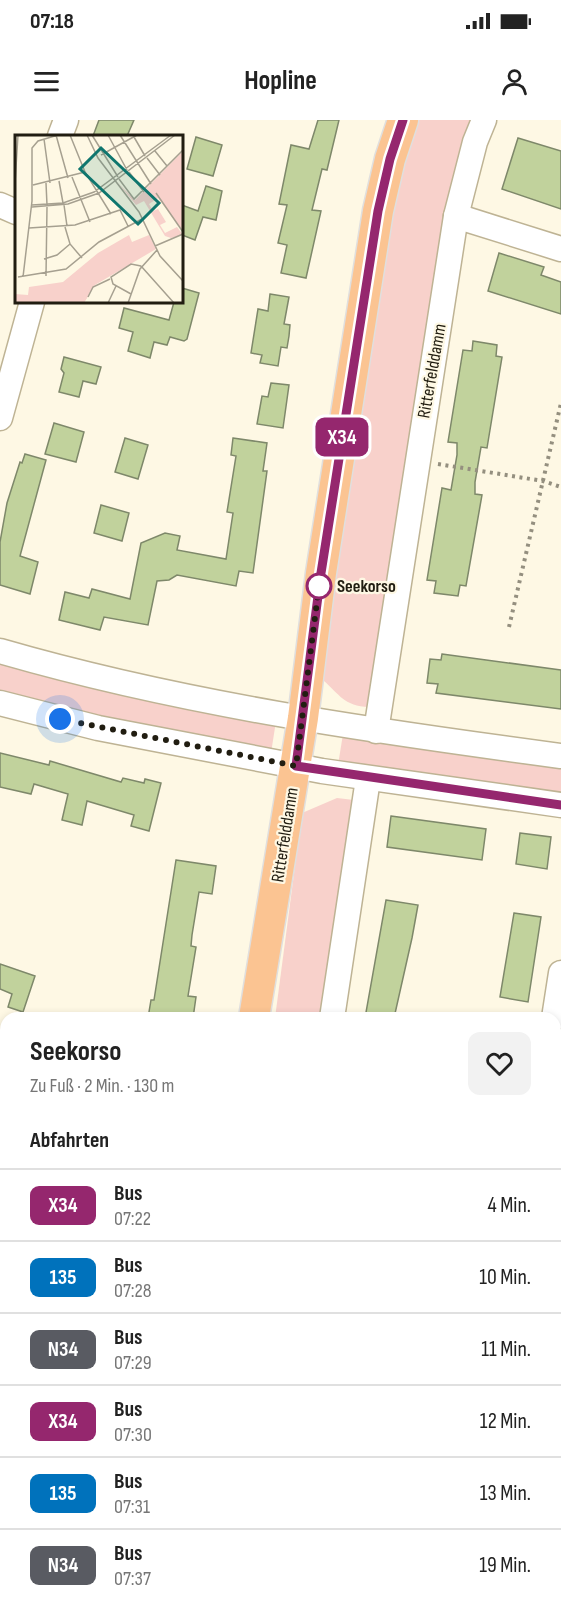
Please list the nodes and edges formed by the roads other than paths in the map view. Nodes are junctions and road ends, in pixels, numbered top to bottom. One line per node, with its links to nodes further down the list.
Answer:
1 (66, 120): 4 (street)
2 (403, 120): 13 (main road, Ritterfelddamm)
3 (484, 120): 7 (street, Ritterfelddamm)
4 (60, 135)
5 (0, 205): 6 (street)
6 (15, 212)
7 (456, 216): 8 (street); 14 (street, Ritterfelddamm)
8 (561, 249)
9 (32, 303): 10 (street)
10 (0, 418)
11 (0, 651): 13 (street)
12 (0, 703): 16 (street)
13 (303, 718): 14 (street); 16 (main road, Ritterfelddamm)
14 (375, 731): 15 (street)
15 (561, 756)
16 (296, 766): 17 (street); 20 (main road, Ritterfelddamm)
17 (368, 778): 18 (street); 21 (street)
18 (561, 805)
19 (561, 973): 22 (street)
20 (255, 1012)
21 (333, 1012)
22 (555, 1012)

